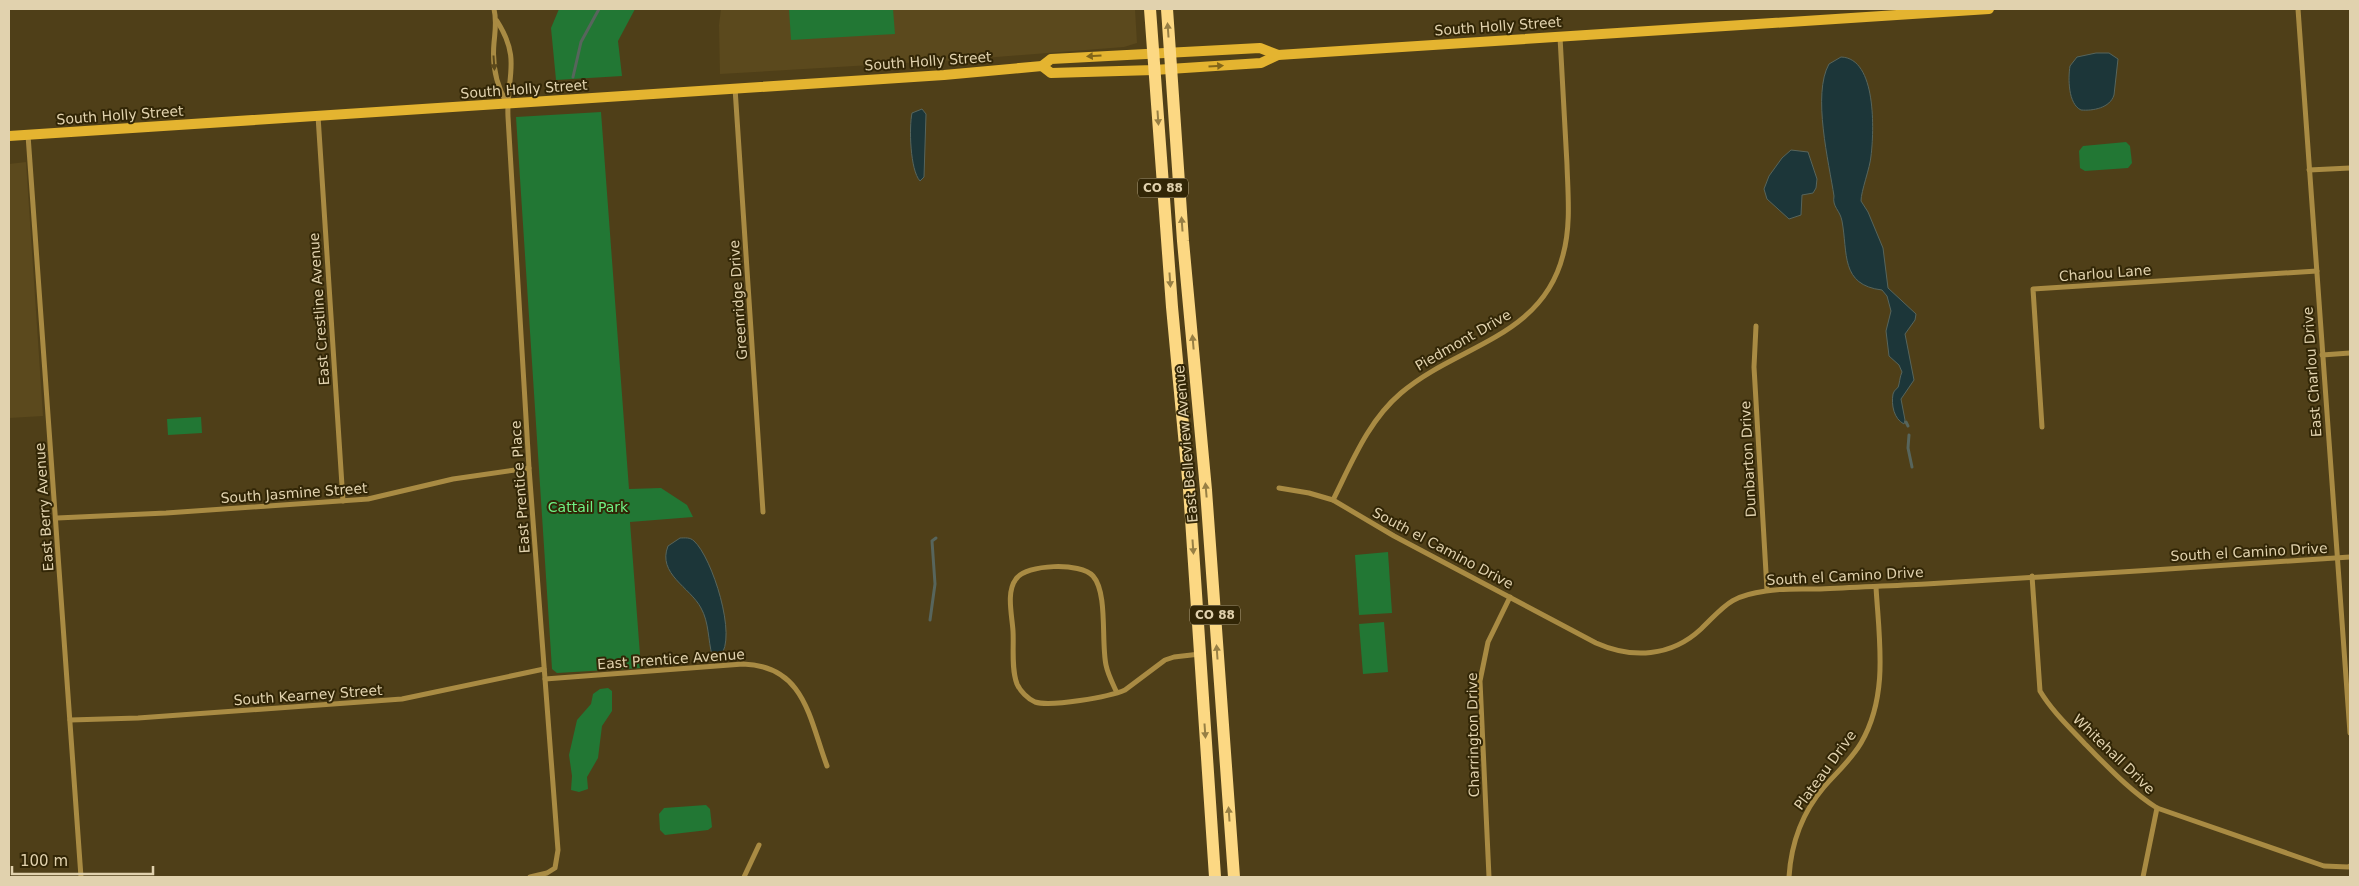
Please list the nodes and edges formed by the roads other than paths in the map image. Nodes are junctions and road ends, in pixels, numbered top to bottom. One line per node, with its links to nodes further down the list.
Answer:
1 (494, 9): 6 (street)
2 (1150, 9): 9 (main road, East Belleview Avenue / CO 88)
3 (1167, 9): 8 (main road, East Belleview Avenue / CO 88, one-way to 3)
4 (1989, 9): 7 (street, South Holly Street)
5 (2298, 9): 20 (street, East Charlou Drive)
6 (497, 21): 15 (street, one-way to 15); 15 (street)
7 (1560, 36): 10 (street, South Holly Street); 28 (street, Piedmont Drive)
8 (1170, 51): 9 (street, South Holly Street); 10 (street, South Holly Street); 12 (main road, East Belleview Avenue / CO 88)
9 (1153, 52): 11 (street, South Holly Street, one-way to 11); 13 (main road, East Belleview Avenue / CO 88)
10 (1278, 55): 12 (street, South Holly Street, one-way to 10)
11 (1042, 66): 13 (street, South Holly Street); 14 (street, South Holly Street)
12 (1171, 69): 13 (street, South Holly Street); 52 (main road, East Belleview Avenue / CO 88, one-way to 12)
13 (1154, 70): 38 (main road, East Belleview Avenue / CO 88, one-way to 38)
14 (735, 88): 15 (street, South Holly Street); 30 (street, Greenridge Drive)
15 (507, 104): 16 (street, South Holly Street); 26 (street, East Prentice Place)
16 (318, 116): 17 (street, South Holly Street); 29 (street, East Crestline Avenue)
17 (28, 135): 18 (street, South Holly Street); 31 (street, East Berry Avenue)
18 (9, 136)
19 (2350, 168): 20 (street)
20 (2309, 170): 21 (street, East Charlou Drive)
21 (2317, 271): 24 (street, East Charlou Drive); 25 (street, Charlou Lane)
22 (1756, 326): 36 (street, Dunbarton Drive)
23 (2350, 353): 24 (street)
24 (2322, 355): 33 (street, East Charlou Drive)
25 (2042, 427)
26 (530, 468): 29 (street, South Jasmine Street); 39 (street, East Prentice Place)
27 (1279, 488): 28 (street, South el Camino Drive)
28 (1333, 500): 37 (street, South el Camino Drive)
29 (343, 501): 31 (street, South Jasmine Street)
30 (763, 512)
31 (56, 518): 42 (street, East Berry Avenue)
32 (2350, 557): 33 (street, South el Camino Drive)
33 (2336, 558): 34 (street, South el Camino Drive); 43 (street, East Charlou Drive)
34 (2032, 576): 35 (street, South el Camino Drive); 45 (street, Whitehall Drive)
35 (1876, 587): 36 (street, South el Camino Drive); 54 (street, Plateau Drive)
36 (1767, 590): 37 (street, South el Camino Drive)
37 (1510, 597): 53 (street, Charrington Drive)
38 (1200, 654): 41 (street); 51 (main road, East Belleview Avenue / CO 88, one-way to 51)
39 (544, 669): 40 (street, East Prentice Place); 42 (street, South Kearney Street)
40 (545, 679): 44 (street, East Prentice Avenue); 49 (street, East Prentice Place)
41 (1117, 693): 41 (street)
42 (70, 720): 48 (street, East Berry Avenue)
43 (2350, 733)
44 (827, 766)
45 (2157, 808): 47 (street, Whitehall Drive); 55 (street)
46 (759, 845): 50 (street)
47 (2350, 866)
48 (81, 877)
49 (530, 877)
50 (744, 877)
51 (1215, 877)
52 (1234, 877)
53 (1489, 877)
54 (1789, 877)
55 (2142, 877)

